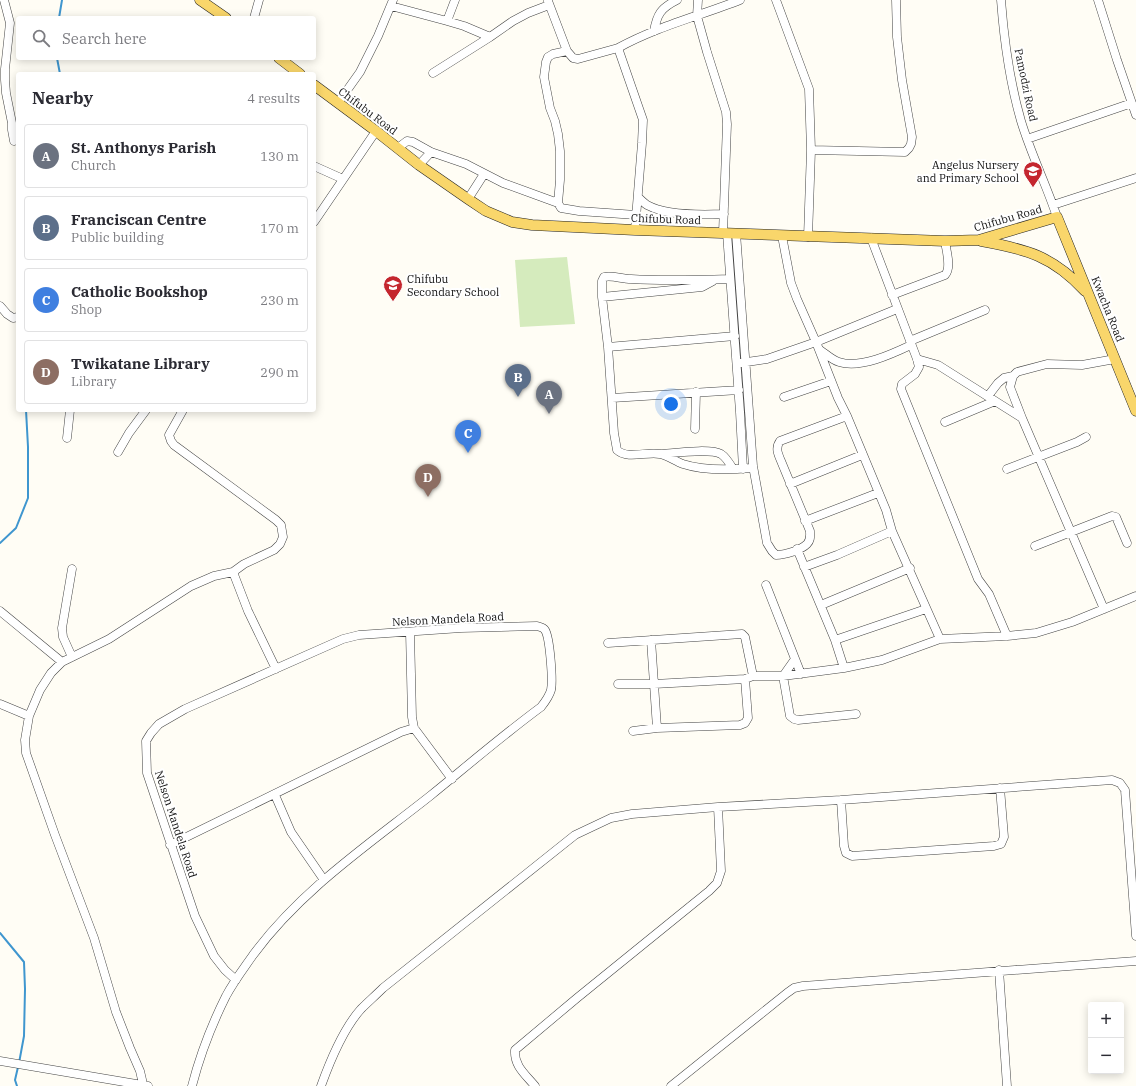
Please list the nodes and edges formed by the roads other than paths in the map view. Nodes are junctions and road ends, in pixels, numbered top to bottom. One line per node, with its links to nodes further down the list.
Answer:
1 (4, 0): 31 (street)
2 (200, 0): 14 (main road)
3 (259, 0): 15 (street)
4 (455, 0): 17 (street)
5 (677, 0): 18 (street)
6 (698, 0): 16 (street)
7 (740, 0): 16 (street)
8 (776, 0): 33 (street)
9 (896, 0): 33 (street)
10 (1001, 0): 30 (street, Pamodzi Road)
11 (1098, 0): 26 (street)
12 (392, 3): 17 (street); 27 (street)
13 (549, 3): 19 (street); 21 (street)
14 (223, 16)
15 (255, 16)
16 (697, 16): 18 (street); 44 (street)
17 (447, 21): 19 (street)
18 (654, 31): 20 (street)
19 (490, 37): 24 (street)
20 (618, 48): 21 (street); 40 (street)
21 (567, 51): 42 (street)
22 (282, 60): 23 (main road)
23 (297, 72)
24 (433, 73)
25 (316, 86): 27 (main road, Chifubu Road)
26 (1132, 102): 28 (street); 30 (street)
27 (338, 103): 29 (main road, Chifubu Road)
28 (1136, 115)
29 (376, 130): 32 (main road, Chifubu Road); 38 (street)
30 (1027, 139): 43 (street, Pamodzi Road)
31 (14, 141)
32 (398, 148): 34 (street); 35 (main road, Chifubu Road)
33 (811, 150): 51 (street)
34 (431, 152): 35 (street); 37 (street)
35 (419, 165): 41 (main road, Chifubu Road)
36 (316, 167): 38 (street)
37 (484, 174): 41 (street); 42 (street)
38 (343, 178): 47 (street)
39 (1136, 178): 43 (street)
40 (638, 197): 44 (street); 45 (street)
41 (468, 199): 48 (main road, Chifubu Road)
42 (558, 203): 45 (street)
43 (1053, 205): 46 (street, Pamodzi Road)
44 (724, 214): 49 (street)
45 (636, 215): 48 (street)
46 (1057, 216): 53 (main road, Chifubu Road); 59 (main road, Kwacha Road)
47 (316, 219)
48 (635, 230): 49 (main road, Chifubu Road)
49 (729, 233): 50 (main road, Chifubu Road); 55 (street); 63 (street)
50 (782, 236): 51 (main road, Chifubu Road); 66 (street)
51 (808, 237): 52 (main road, Chifubu Road)
52 (871, 238): 54 (main road, Chifubu Road); 57 (street)
53 (979, 240): 54 (main road, Chifubu Road); 59 (main road)
54 (944, 241): 57 (street)
55 (730, 279): 56 (street); 63 (street)
56 (715, 280): 58 (street); 58 (street)
57 (892, 295): 61 (street)
58 (602, 297): 68 (street)
59 (1090, 297): 71 (main road, Kwacha Road)
60 (0, 306): 64 (street)
61 (897, 309): 66 (street); 67 (street)
62 (985, 310): 67 (street)
63 (737, 312): 65 (street); 72 (street)
64 (16, 317)
65 (735, 336): 68 (street); 72 (street)
66 (816, 342): 69 (street); 72 (street)
67 (911, 343): 69 (street); 70 (street)
68 (608, 347): 79 (street)
69 (820, 350): 74 (street)
70 (917, 359): 77 (street); 119 (street)
71 (1115, 359): 73 (street); 81 (main road, Kwacha Road)
72 (741, 362): 75 (street); 85 (street)
73 (1013, 376): 77 (street); 87 (street)
74 (832, 381): 78 (street); 86 (street)
75 (738, 390): 76 (street); 85 (street)
76 (696, 392): 79 (street); 89 (street)
77 (988, 396): 80 (street)
78 (784, 397)
79 (612, 398): 93 (street)
80 (995, 401): 87 (street); 88 (street)
81 (1136, 411)
82 (70, 412): 91 (street)
83 (145, 412): 92 (street)
84 (183, 412): 111 (street)
85 (744, 412): 96 (street); 98 (street)
86 (847, 416): 94 (street); 100 (street)
87 (1022, 418): 95 (street)
88 (945, 422)
89 (695, 429)
90 (1086, 437): 95 (street)
91 (67, 438)
92 (118, 452)
93 (661, 454): 97 (street); 97 (street)
94 (862, 455): 100 (street); 101 (street)
95 (1038, 457): 99 (street); 104 (street)
96 (753, 466): 98 (street); 107 (street)
97 (733, 469): 98 (street)
98 (743, 469)
99 (1007, 469)
100 (790, 484): 102 (street)
101 (878, 493): 102 (street); 103 (street)
102 (805, 521): 107 (street)
103 (892, 531): 108 (street); 109 (street)
104 (1070, 532): 105 (street); 106 (street); 116 (street)
105 (1127, 543)
106 (1035, 546)
107 (797, 549): 108 (street)
108 (804, 566): 114 (street)
109 (910, 568): 114 (street); 115 (street)
110 (72, 569): 124 (street)
111 (233, 572): 124 (street); 127 (street)
112 (766, 585): 125 (street)
113 (1136, 596): 116 (street)
114 (821, 605): 122 (street)
115 (926, 609): 120 (street); 122 (street)
116 (1104, 609): 119 (street)
117 (0, 611): 126 (street)
118 (410, 632): 127 (street, Nelson Mandela Road); 137 (street); 140 (street, Nelson Mandela Road)
119 (1007, 636): 120 (street)
120 (940, 639): 128 (street)
121 (651, 640): 123 (street); 131 (street); 133 (street)
122 (835, 640): 128 (street)
123 (608, 643)
124 (72, 657): 126 (street)
125 (795, 659): 129 (street); 130 (street)
126 (62, 662): 136 (street)
127 (276, 668): 145 (street, Nelson Mandela Road)
128 (844, 668): 129 (street)
129 (801, 674): 130 (street)
130 (783, 676): 131 (street); 135 (street)
131 (749, 677): 133 (street); 138 (street)
132 (618, 684): 133 (street)
133 (654, 684): 138 (street)
134 (0, 704): 136 (street)
135 (856, 714)
136 (29, 716): 152 (street)
137 (414, 728): 140 (street); 142 (street)
138 (657, 728): 139 (street)
139 (633, 731)
140 (452, 779): 146 (street, Nelson Mandela Road)
141 (1000, 788): 143 (street); 143 (street); 147 (street)
142 (275, 795): 145 (street); 146 (street)
143 (842, 800): 144 (street)
144 (718, 807): 154 (street); 155 (street)
145 (170, 845): 150 (street, Nelson Mandela Road)
146 (324, 880): 150 (street, Nelson Mandela Road)
147 (1136, 936)
148 (1136, 961): 149 (street)
149 (999, 970): 156 (street); 157 (street)
150 (236, 980): 153 (street, Nelson Mandela Road)
151 (0, 1061): 152 (street)
152 (145, 1085)
153 (192, 1086)
154 (321, 1086)
155 (535, 1086)
156 (671, 1086)
157 (1006, 1086)

